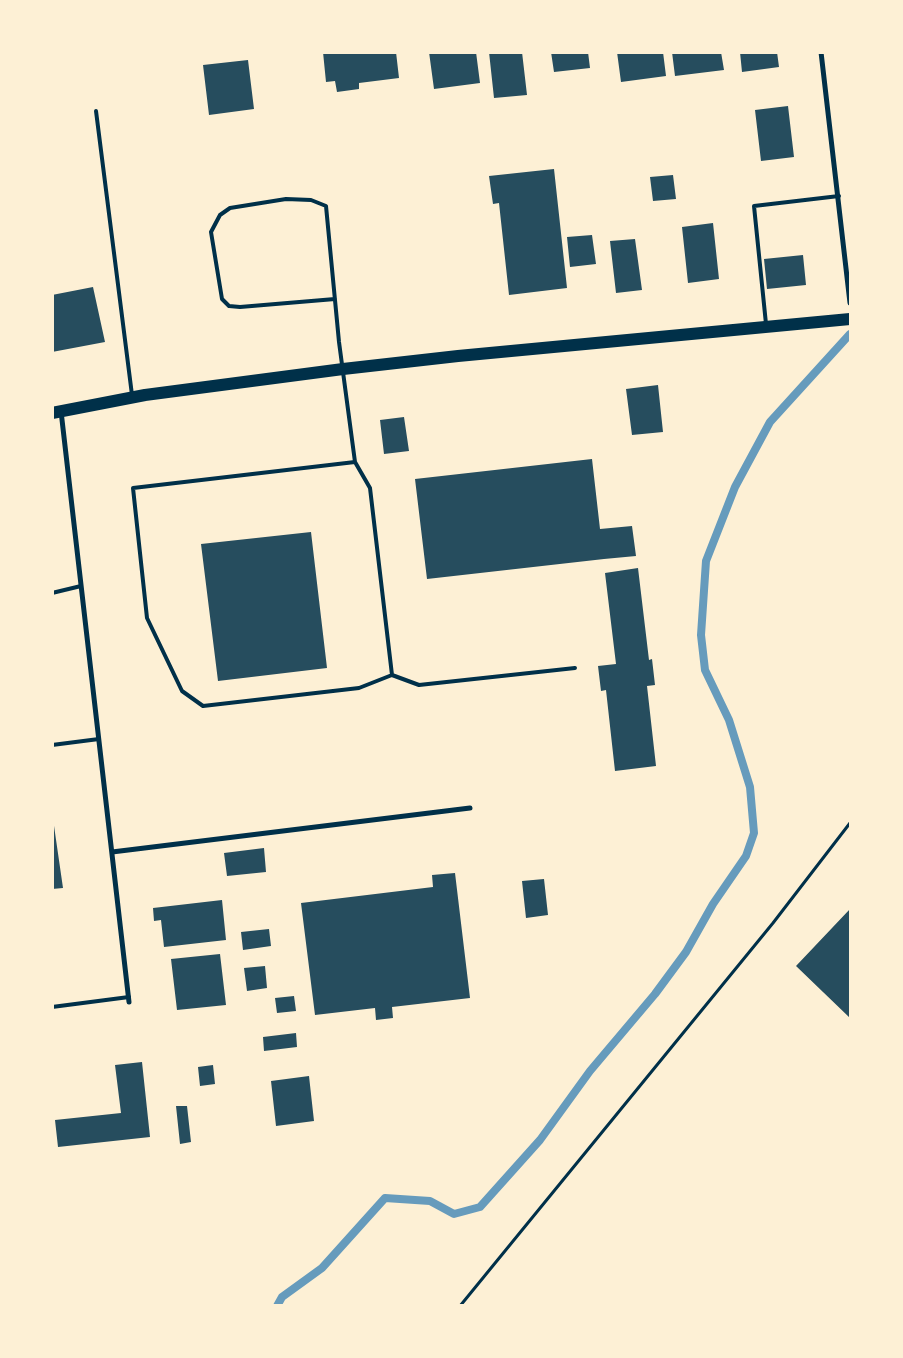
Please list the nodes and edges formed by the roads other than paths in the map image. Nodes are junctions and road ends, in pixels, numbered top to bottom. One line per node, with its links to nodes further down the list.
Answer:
1 (821, 52): 3 (street)
2 (96, 111): 9 (lane)
3 (839, 196): 5 (street); 7 (lane)
4 (335, 299): 4 (lane); 8 (lane)
5 (850, 303)
6 (850, 319): 7 (main road)
7 (766, 327): 8 (main road)
8 (343, 369): 9 (main road); 11 (lane)
9 (133, 397): 10 (main road)
10 (57, 412): 12 (street)
11 (355, 462): 15 (lane); 15 (lane)
12 (81, 586): 13 (lane); 16 (street)
13 (52, 594)
14 (575, 668): 15 (lane)
15 (392, 675)
16 (99, 739): 17 (lane); 19 (street)
17 (52, 745)
18 (470, 808): 19 (street)
19 (112, 852): 20 (street)
20 (129, 1000): 21 (lane)
21 (52, 1007)

